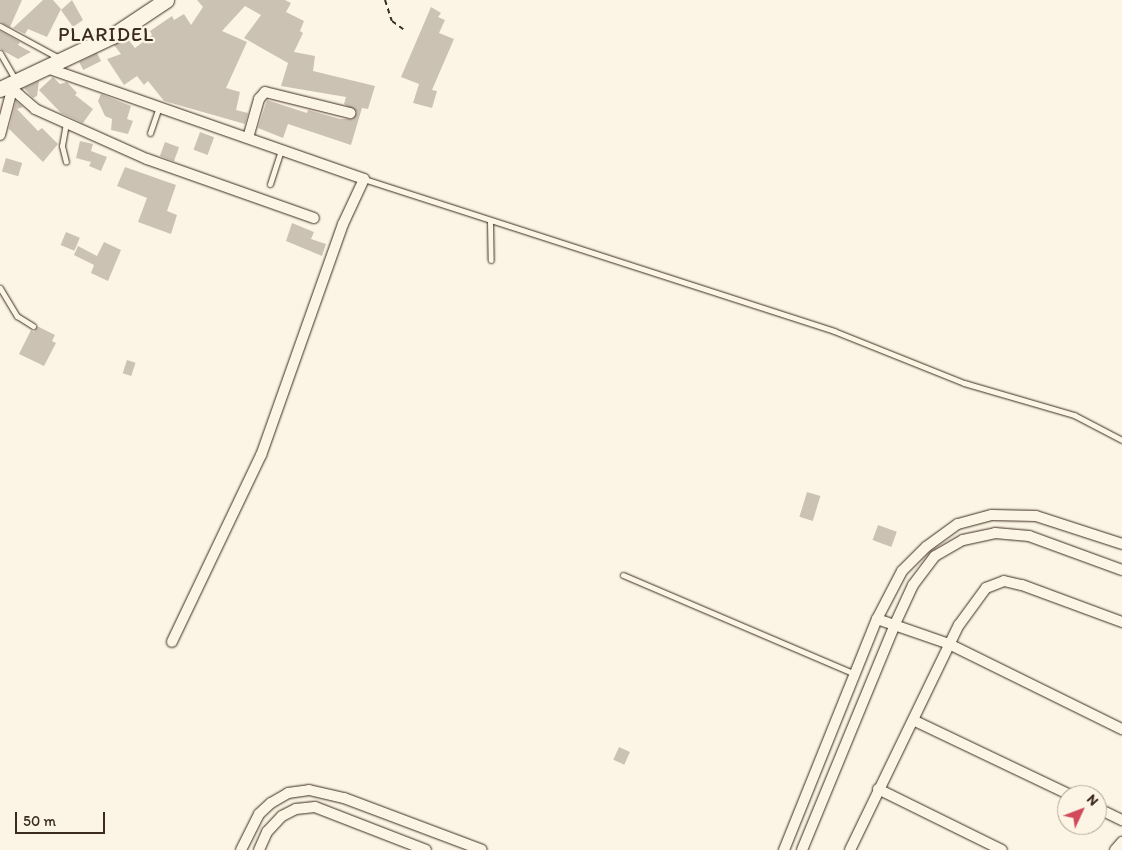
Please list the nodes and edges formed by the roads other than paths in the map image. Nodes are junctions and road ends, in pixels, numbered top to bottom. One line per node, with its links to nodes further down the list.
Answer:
1 (166, 0): 4 (main road)
2 (0, 26): 4 (lane)
3 (0, 53): 6 (lane)
4 (62, 60): 5 (main road)
5 (47, 68): 6 (main road); 7 (street)
6 (10, 87): 9 (street); 11 (street)
7 (159, 106): 10 (lane); 12 (street)
8 (350, 113): 12 (street)
9 (66, 123): 14 (lane); 17 (street)
10 (150, 133)
11 (0, 134)
12 (248, 138): 13 (street)
13 (281, 149): 15 (street); 16 (lane)
14 (66, 162)
15 (364, 179): 18 (lane); 29 (street)
16 (270, 184)
17 (314, 218)
18 (490, 221): 19 (lane); 22 (lane)
19 (492, 260)
20 (0, 288): 21 (lane)
21 (33, 326)
22 (1122, 440)
23 (1122, 544): 26 (street)
24 (1122, 570): 28 (street)
25 (623, 575): 31 (lane)
26 (877, 619): 28 (street); 31 (street)
27 (1122, 622): 30 (street)
28 (895, 624): 30 (street); 44 (street)
29 (172, 642)
30 (949, 644): 32 (street); 33 (street)
31 (853, 673): 43 (street)
32 (915, 721): 34 (street); 35 (street)
33 (1122, 729)
34 (878, 789): 45 (street); 46 (street)
35 (1057, 789)
36 (1107, 813): 37 (street)
37 (1122, 820)
38 (1122, 842): 47 (street)
39 (241, 850): 42 (street)
40 (259, 850): 41 (street)
41 (426, 850)
42 (482, 850)
43 (784, 850)
44 (802, 850)
45 (850, 850)
46 (1002, 850)
47 (1115, 850)

